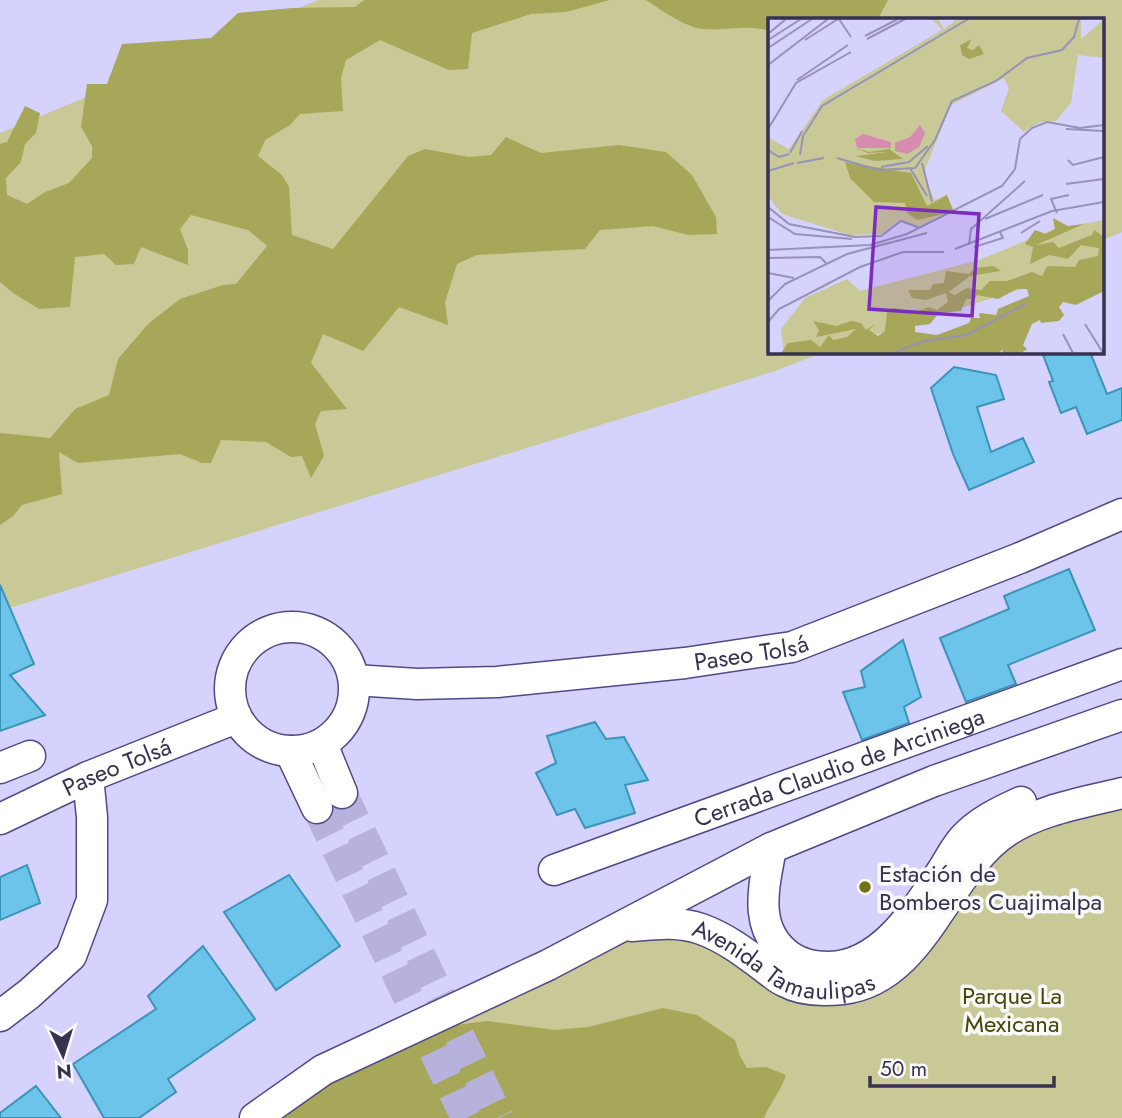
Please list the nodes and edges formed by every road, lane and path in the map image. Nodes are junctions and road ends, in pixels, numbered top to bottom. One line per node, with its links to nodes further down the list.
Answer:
1 (1122, 514): 3 (street, Paseo Tolsá)
2 (1122, 664): 15 (street, Cerrada Claudio de Arciniega)
3 (354, 680): 5 (street); 6 (street)
4 (1122, 715): 14 (street, Avenida Tamaulipas)
5 (236, 718): 7 (street); 11 (street, Paseo Tolsá)
6 (322, 744): 7 (street); 7 (street)
7 (290, 751)
8 (30, 756): 9 (street)
9 (0, 768)
10 (1122, 774): 14 (street, Avenida Tamaulipas)
11 (88, 777): 13 (street, Paseo Tolsá); 17 (street)
12 (1122, 793): 16 (street, Avenida Tamaulipas)
13 (0, 819)
14 (771, 848): 16 (street, Avenida Tamaulipas)
15 (554, 870)
16 (621, 926): 18 (street, Avenida Tamaulipas)
17 (0, 1016)
18 (256, 1118)

